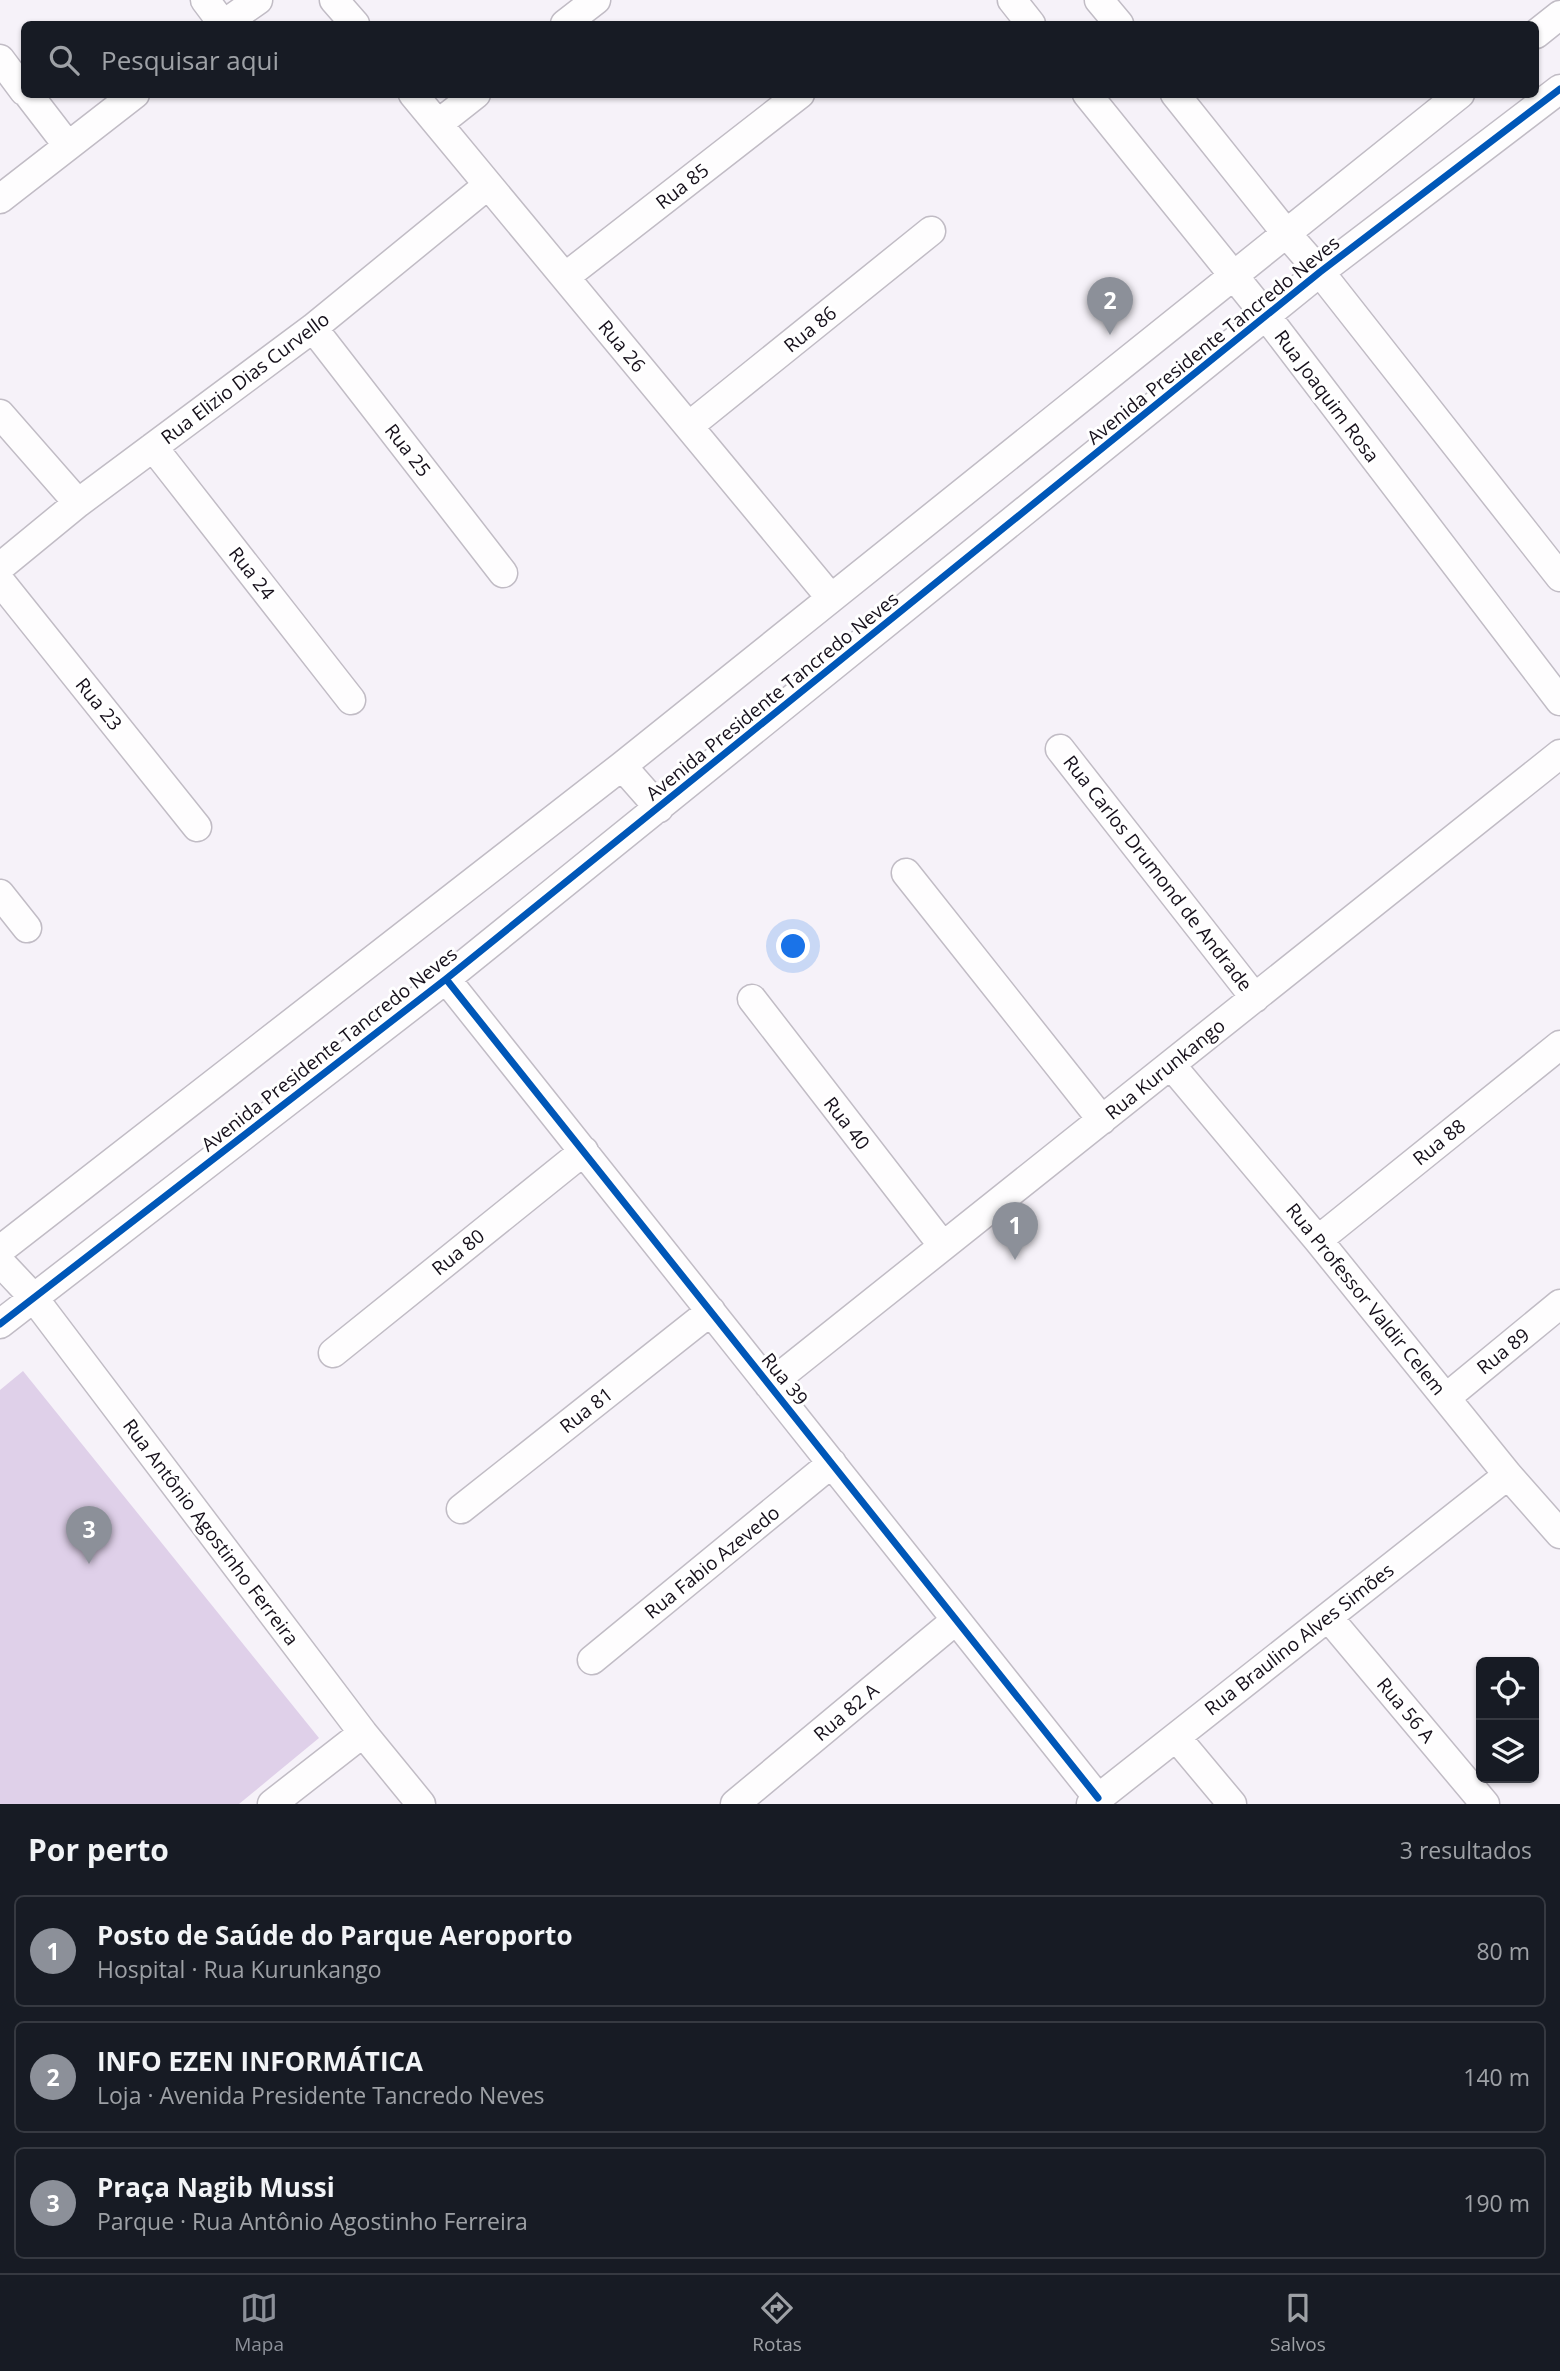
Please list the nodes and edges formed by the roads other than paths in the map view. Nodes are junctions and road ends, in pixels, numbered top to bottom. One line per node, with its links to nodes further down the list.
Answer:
1 (205, 0): 8 (street)
2 (258, 0): 9 (street)
3 (334, 0): 10 (street)
4 (596, 0): 11 (street)
5 (1012, 0): 12 (street)
6 (1100, 0): 13 (street)
7 (1560, 15): 14 (street)
8 (222, 21)
9 (228, 21)
10 (352, 21)
11 (569, 21)
12 (1029, 21)
13 (1117, 21)
14 (1539, 31)
15 (0, 59): 16 (street)
16 (21, 86)
17 (1560, 89): 32 (street, Avenida Presidente Tancredo Neves)
18 (31, 98): 27 (street)
19 (130, 98): 27 (street)
20 (416, 98): 26 (street, Rua 26)
21 (471, 98): 26 (street)
22 (795, 98): 33 (street, Rua 85)
23 (1090, 98): 34 (street, Rua Joaquim Rosa)
24 (1178, 98): 31 (street)
25 (1455, 98): 31 (street, Avenida Presidente Tancredo Neves)
26 (438, 124): 28 (street, Rua 26)
27 (68, 146): 29 (street)
28 (488, 184): 33 (street, Rua 26); 36 (street, Rua Elizio Dias Curvello)
29 (0, 199)
30 (931, 231): 38 (street, Rua 86)
31 (1286, 233): 32 (street); 34 (street, Avenida Presidente Tancredo Neves)
32 (1320, 272): 35 (street, Avenida Presidente Tancredo Neves); 43 (street)
33 (565, 277): 38 (street, Rua 26)
34 (1233, 277): 35 (street, Rua Joaquim Rosa); 45 (street, Avenida Presidente Tancredo Neves)
35 (1267, 317): 47 (street, Rua Joaquim Rosa); 51 (street, Avenida Presidente Tancredo Neves)
36 (313, 328): 39 (street, Rua Elizio Dias Curvello); 42 (street, Rua 25)
37 (0, 414): 40 (street)
38 (689, 426): 45 (street, Rua 26)
39 (153, 447): 40 (street, Rua Elizio Dias Curvello); 46 (street, Rua 24)
40 (78, 503): 41 (street, Rua Elizio Dias Curvello)
41 (0, 567)
42 (503, 573)
43 (1560, 577)
44 (0, 581): 52 (street, Rua 23)
45 (831, 597): 50 (street, Avenida Presidente Tancredo Neves)
46 (351, 700)
47 (1560, 701)
48 (1060, 749): 57 (street, Rua Carlos Drumond de Andrade)
49 (1560, 754): 57 (street, Rua Kurunkango)
50 (622, 765): 51 (street); 65 (street, Avenida Presidente Tancredo Neves)
51 (659, 807): 56 (street, Avenida Presidente Tancredo Neves)
52 (197, 827)
53 (906, 873): 61 (street)
54 (0, 894): 55 (street)
55 (27, 928)
56 (446, 979): 62 (street, Rua 39); 67 (street, Avenida Presidente Tancredo Neves)
57 (1255, 998): 60 (street, Rua Kurunkango)
58 (752, 999): 64 (street, Rua 40)
59 (1560, 1045): 63 (street, Rua 88)
60 (1171, 1065): 61 (street, Rua Kurunkango); 63 (street, Rua Professor Valdir Celem)
61 (1101, 1120): 64 (street, Rua Kurunkango)
62 (584, 1151): 69 (street, Rua 39); 71 (street, Rua 80)
63 (1318, 1240): 73 (street, Rua Professor Valdir Celem)
64 (943, 1247): 72 (street, Rua Kurunkango)
65 (0, 1250)
66 (0, 1262): 67 (street, Rua Antônio Agostinho Ferreira)
67 (33, 1297): 70 (street, Avenida Presidente Tancredo Neves); 81 (street, Rua Antônio Agostinho Ferreira)
68 (1560, 1304): 73 (street, Rua 89)
69 (711, 1311): 72 (street, Rua 39); 76 (street, Rua 81)
70 (0, 1324)
71 (333, 1353)
72 (769, 1385): 74 (street, Rua 39)
73 (1447, 1397): 75 (street, Rua Professor Valdir Celem)
74 (832, 1463): 79 (street, Rua 39); 80 (street, Rua Fabio Azevedo)
75 (1508, 1475): 77 (street, Rua Professor Valdir Celem); 78 (street, Rua Braulino Alves Simões)
76 (461, 1509)
77 (1560, 1534)
78 (1328, 1617): 82 (street, Rua Braulino Alves Simões); 88 (street, Rua 56 A)
79 (957, 1620): 83 (street, Rua 39); 86 (street, Rua 82 A)
80 (592, 1660)
81 (363, 1733): 84 (street); 85 (street, Rua Antônio Agostinho Ferreira)
82 (1176, 1737): 83 (street, Rua Braulino Alves Simões); 87 (street)
83 (1094, 1801)
84 (272, 1804)
85 (421, 1804)
86 (735, 1804)
87 (1232, 1804)
88 (1485, 1804)

